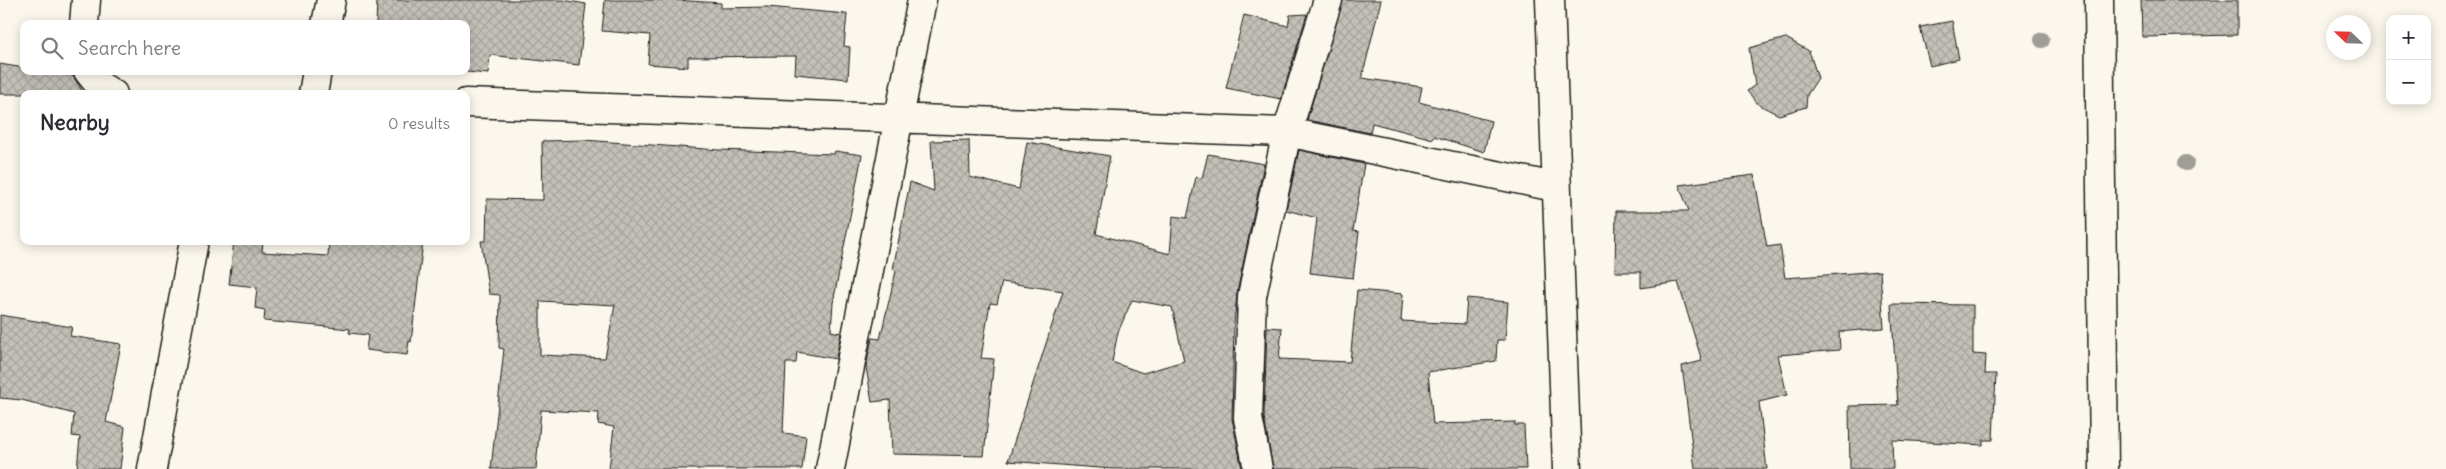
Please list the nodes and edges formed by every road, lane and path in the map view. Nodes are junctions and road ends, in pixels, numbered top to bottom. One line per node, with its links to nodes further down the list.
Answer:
1 (86, 0): 7 (street)
2 (331, 0): 8 (street)
3 (922, 0): 14 (street)
4 (1328, 0): 15 (street)
5 (1550, 0): 16 (street)
6 (2099, 0): 22 (street)
7 (84, 20)
8 (327, 20)
9 (91, 75): 11 (street)
10 (316, 75): 12 (street)
11 (106, 90)
12 (313, 90)
13 (470, 103): 14 (street)
14 (899, 117): 15 (street); 19 (street)
15 (1288, 132): 16 (street); 20 (street)
16 (1555, 186): 21 (street)
17 (193, 245): 18 (street)
18 (152, 469)
19 (830, 469)
20 (1258, 469)
21 (1567, 469)
22 (2104, 469)

